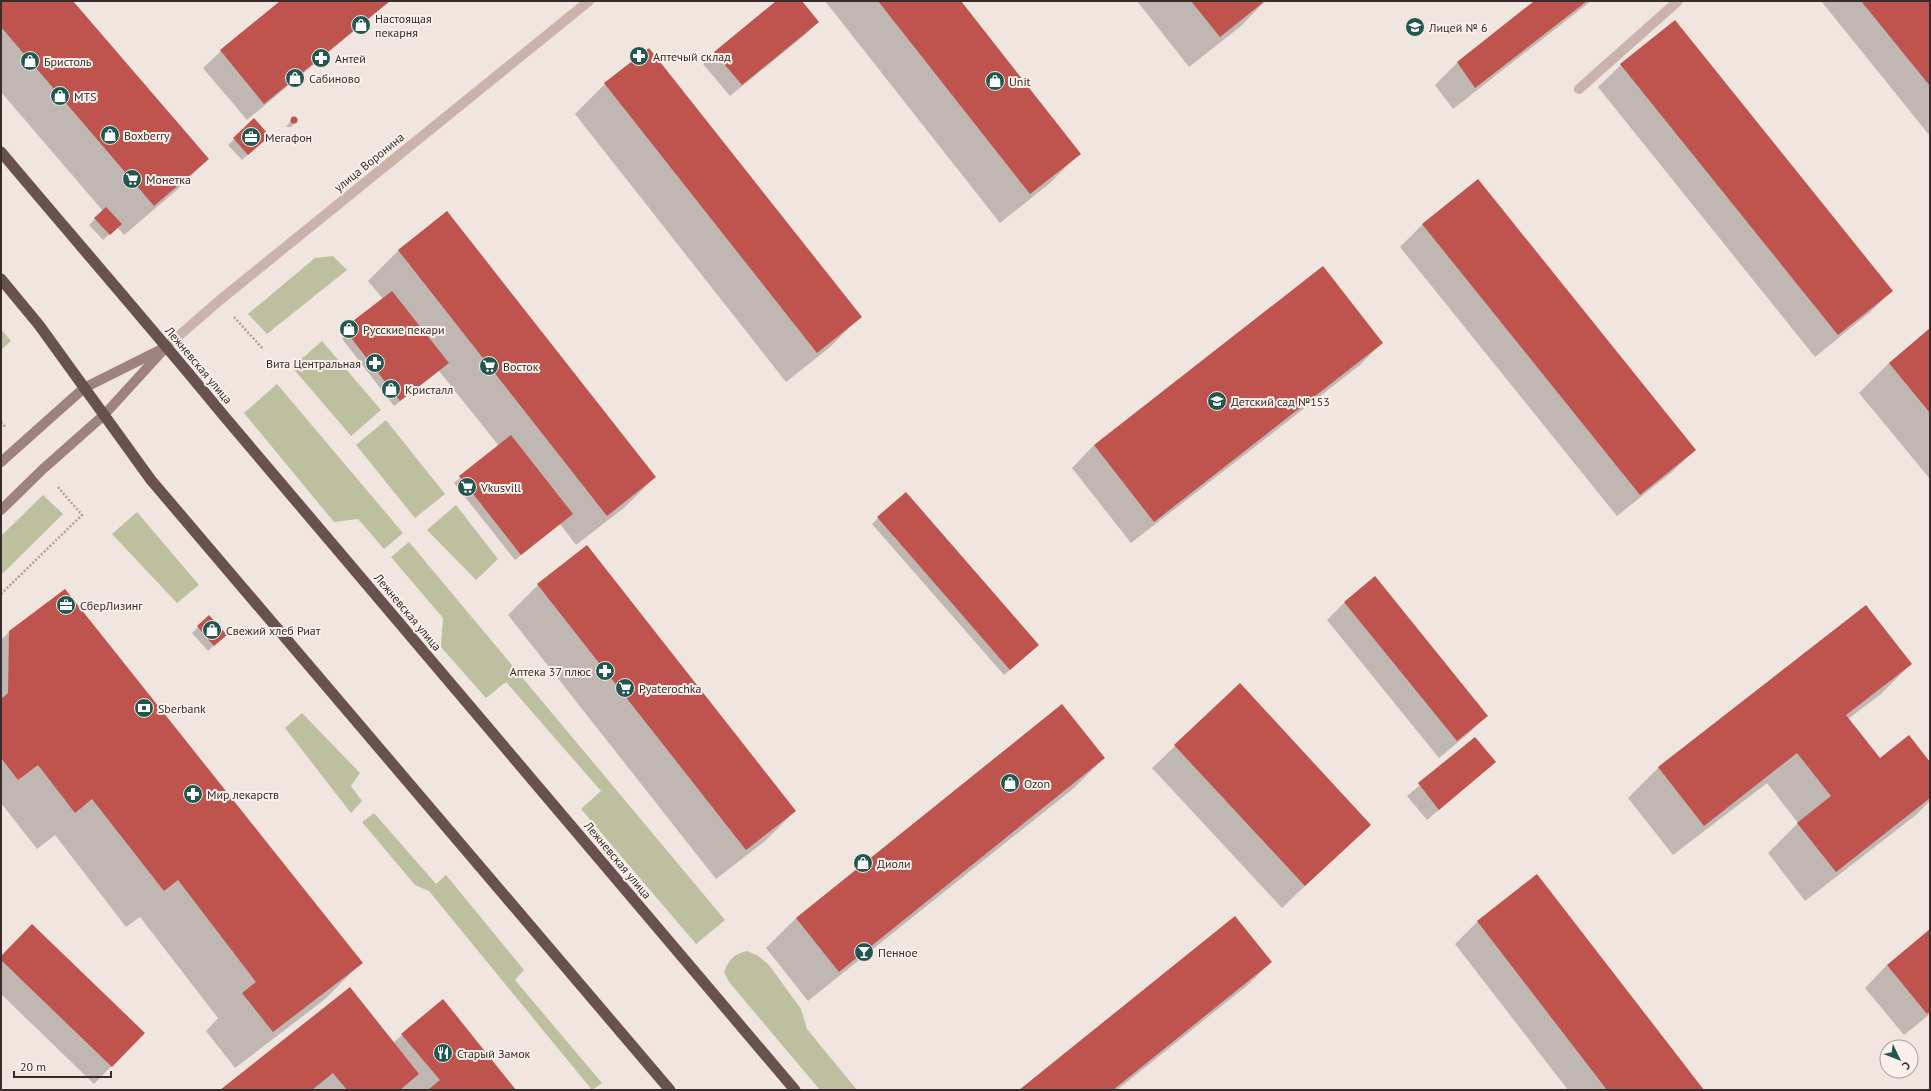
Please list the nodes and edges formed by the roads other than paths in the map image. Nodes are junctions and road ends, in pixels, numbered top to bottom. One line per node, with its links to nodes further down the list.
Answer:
1 (589, 1): 6 (street, улица Воронина)
2 (1678, 1): 3 (street)
3 (1579, 89)
4 (1, 152): 6 (highway, Лежневская улица)
5 (1, 279): 7 (highway)
6 (167, 346): 7 (main road); 8 (main road); 12 (highway, Лежневская улица)
7 (84, 388): 8 (highway); 9 (main road)
8 (104, 416): 10 (main road); 11 (highway)
9 (1, 462)
10 (1, 510)
11 (670, 1090)
12 (795, 1090)

